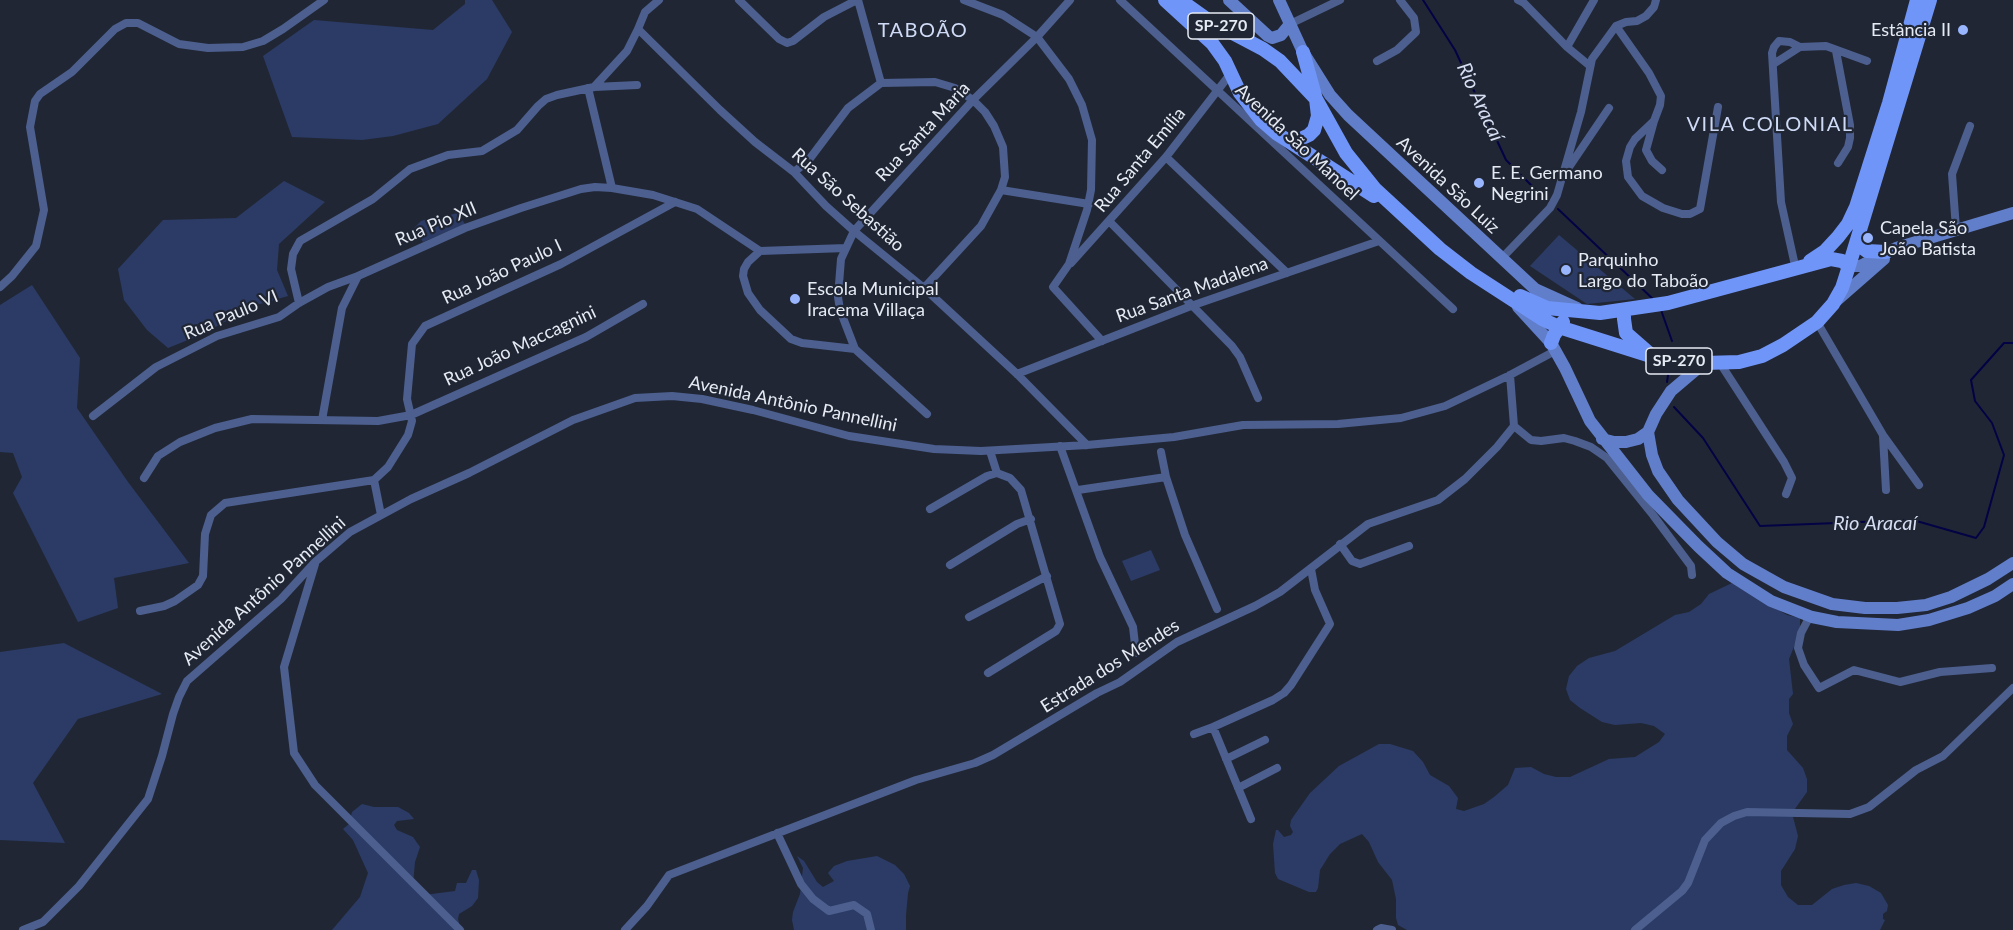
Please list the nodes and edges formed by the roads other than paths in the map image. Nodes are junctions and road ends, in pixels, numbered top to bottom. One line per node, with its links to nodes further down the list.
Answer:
1 (324, 0): 71 (street)
2 (659, 0): 21 (street)
3 (739, 0): 4 (street)
4 (858, 0): 32 (street)
5 (964, 0): 22 (street)
6 (1070, 0): 22 (street, Rua Santa Maria)
7 (1120, 0): 35 (street, Avenida São Manoel)
8 (1165, 0): 31 (main road, SP-270)
9 (1180, 0): 37 (main road, SP-270)
10 (1229, 0): 19 (main road)
11 (1279, 0): 19 (main road, Avenida São Luiz)
12 (1340, 0): 19 (street)
13 (1400, 0): 28 (street)
14 (1594, 0): 23 (street)
15 (1656, 0): 20 (street)
16 (1917, 0): 67 (main road)
17 (1930, 0): 60 (main road, SP-270)
18 (1521, 2): 23 (street)
19 (1290, 24): 26 (main road, Avenida São Luiz)
20 (1616, 27): 30 (street); 42 (street)
21 (638, 29): 34 (street); 48 (street, Rua São Sebastião)
22 (1037, 37): 38 (street, Rua Santa Maria); 53 (street)
23 (1567, 47): 30 (street)
24 (1800, 47): 25 (street); 29 (street); 29 (street)
25 (1836, 51): 27 (street); 46 (street)
26 (1303, 52): 37 (main road); 64 (main road, Avenida São Luiz)
27 (1868, 61)
28 (1377, 62)
29 (1774, 63): 67 (street)
30 (1590, 66): 49 (street)
31 (1231, 73): 35 (street, Rua Santa Emília); 39 (main road, SP-270)
32 (881, 83): 38 (street); 48 (street)
33 (637, 86): 34 (street)
34 (591, 88): 50 (street); 74 (street)
35 (1218, 91): 36 (street, Avenida São Manoel); 45 (street, Rua Santa Emília)
36 (1226, 99): 39 (street); 59 (street, Avenida São Manoel)
37 (1316, 99): 44 (main road); 54 (main road, SP-270)
38 (973, 100): 51 (street); 58 (street, Rua Santa Maria)
39 (1246, 103): 44 (main road, SP-270)
40 (1718, 107): 42 (street)
41 (1609, 108): 49 (street)
42 (1654, 121): 47 (street)
43 (1970, 126): 57 (street)
44 (1288, 141): 54 (main road, SP-270)
45 (1166, 157): 56 (street, Rua Santa Emília); 68 (street)
46 (1838, 163)
47 (1662, 170)
48 (794, 172): 58 (street, Rua São Sebastião)
49 (1562, 177): 64 (street)
50 (612, 188): 52 (street, Rua Pio XII); 69 (street, Rua Pio XII)
51 (1001, 190): 53 (street); 72 (street)
52 (675, 202): 63 (street, Rua Pio XII); 93 (street, Rua João Paulo I)
53 (1089, 204): 65 (street)
54 (1399, 213): 70 (main road, SP-270)
55 (2013, 213): 57 (main road)
56 (1110, 222): 65 (street, Rua Santa Emília); 77 (street)
57 (1956, 229): 62 (main road)
58 (854, 231): 61 (street, Rua Santa Maria); 72 (street, Rua São Sebastião)
59 (1379, 241): 68 (street, Rua Santa Madalena); 78 (street, Avenida São Manoel)
60 (1856, 243): 62 (main road); 66 (main road, SP-270)
61 (846, 248): 63 (street); 85 (street, Rua Santa Maria)
62 (1892, 250): 66 (main road); 76 (main road)
63 (760, 251): 85 (street)
64 (1501, 259): 80 (main road, Avenida São Luiz)
65 (1069, 264): 83 (street)
66 (1849, 266): 67 (main road); 76 (main road, SP-270)
67 (1796, 270): 79 (main road)
68 (1287, 273): 77 (street, Rua Santa Madalena)
69 (358, 276): 74 (street, Rua Paulo VI); 95 (street)
70 (1483, 280): 73 (main road, SP-270); 80 (main road)
71 (0, 287)
72 (924, 288): 89 (street, Rua São Sebastião)
73 (1511, 300): 82 (main road, SP-270); 84 (main road)
74 (299, 303): 94 (street, Rua Paulo VI)
75 (643, 304): 93 (street, Rua João Maccagnini)
76 (1833, 304): 81 (main road, SP-270)
77 (1191, 306): 83 (street, Rua Santa Madalena); 91 (street)
78 (1453, 309)
79 (1631, 309): 80 (main road); 86 (main road)
80 (1591, 313): 82 (main road)
81 (1817, 322): 88 (main road, SP-270); 98 (street)
82 (1559, 327): 84 (main road); 86 (main road, SP-270)
83 (1102, 341): 89 (street, Rua Santa Madalena)
84 (1553, 347): 90 (street, Avenida Antônio Pannellini); 99 (main road)
85 (855, 349): 92 (street, Rua Santa Maria)
86 (1654, 357): 87 (main road, SP-270)
87 (1704, 363): 88 (main road, SP-270); 97 (main road)
88 (1720, 363): 113 (street)
89 (1017, 374): 100 (street, Rua São Sebastião)
90 (1510, 375): 96 (street); 100 (street, Avenida Antônio Pannellini)
91 (1258, 398)
92 (927, 414)
93 (411, 415): 95 (street, Rua João Maccagnini); 109 (street)
94 (93, 416)
95 (322, 420): 108 (street, Rua João Maccagnini)
96 (1514, 426): 117 (street, Estrada dos Mendes); 123 (street)
97 (1648, 432): 99 (main road); 120 (main road)
98 (1883, 435): 104 (street); 105 (street)
99 (1602, 439): 130 (main road)
100 (1087, 445): 101 (street, Avenida Antônio Pannellini)
101 (1060, 446): 102 (street, Avenida Antônio Pannellini); 112 (street)
102 (990, 450): 106 (street); 115 (street, Avenida Antônio Pannellini)
103 (1161, 452): 107 (street)
104 (1902, 459): 105 (street); 110 (street)
105 (1885, 464): 111 (street)
106 (997, 473): 114 (street); 116 (street)
107 (1166, 477): 112 (street); 128 (street)
108 (144, 478)
109 (375, 480): 115 (street); 129 (street)
110 (1919, 486)
111 (1886, 489)
112 (1078, 490): 132 (street)
113 (1786, 494)
114 (930, 509)
115 (381, 515): 119 (street, Avenida Antônio Pannellini)
116 (1030, 519): 121 (street); 124 (street)
117 (1340, 544): 118 (street); 122 (street, Estrada dos Mendes)
118 (1409, 546)
119 (315, 562): 144 (street, Avenida Antônio Pannellini); 145 (street)
120 (2013, 563)
121 (950, 565)
122 (1311, 569): 125 (street, Estrada dos Mendes); 127 (street)
123 (1692, 575)
124 (1047, 576): 131 (street); 134 (street)
125 (1299, 578): 127 (street); 143 (street, Estrada dos Mendes)
126 (2013, 584): 130 (main road)
127 (1315, 590): 136 (street)
128 (1217, 609)
129 (140, 610)
130 (1810, 616): 133 (street)
131 (969, 617)
132 (1136, 653)
133 (1992, 668)
134 (988, 672)
135 (2013, 688): 150 (street)
136 (1213, 727): 137 (street); 139 (street)
137 (1194, 734)
138 (1265, 740): 139 (street)
139 (1226, 759): 141 (street)
140 (1277, 768): 141 (street)
141 (1238, 788): 142 (street)
142 (1251, 819)
143 (777, 833): 146 (street, Estrada dos Mendes); 147 (street)
144 (23, 930)
145 (460, 930)
146 (625, 930)
147 (871, 930)
148 (1377, 930): 149 (street)
149 (1392, 930)
150 (1635, 930)

